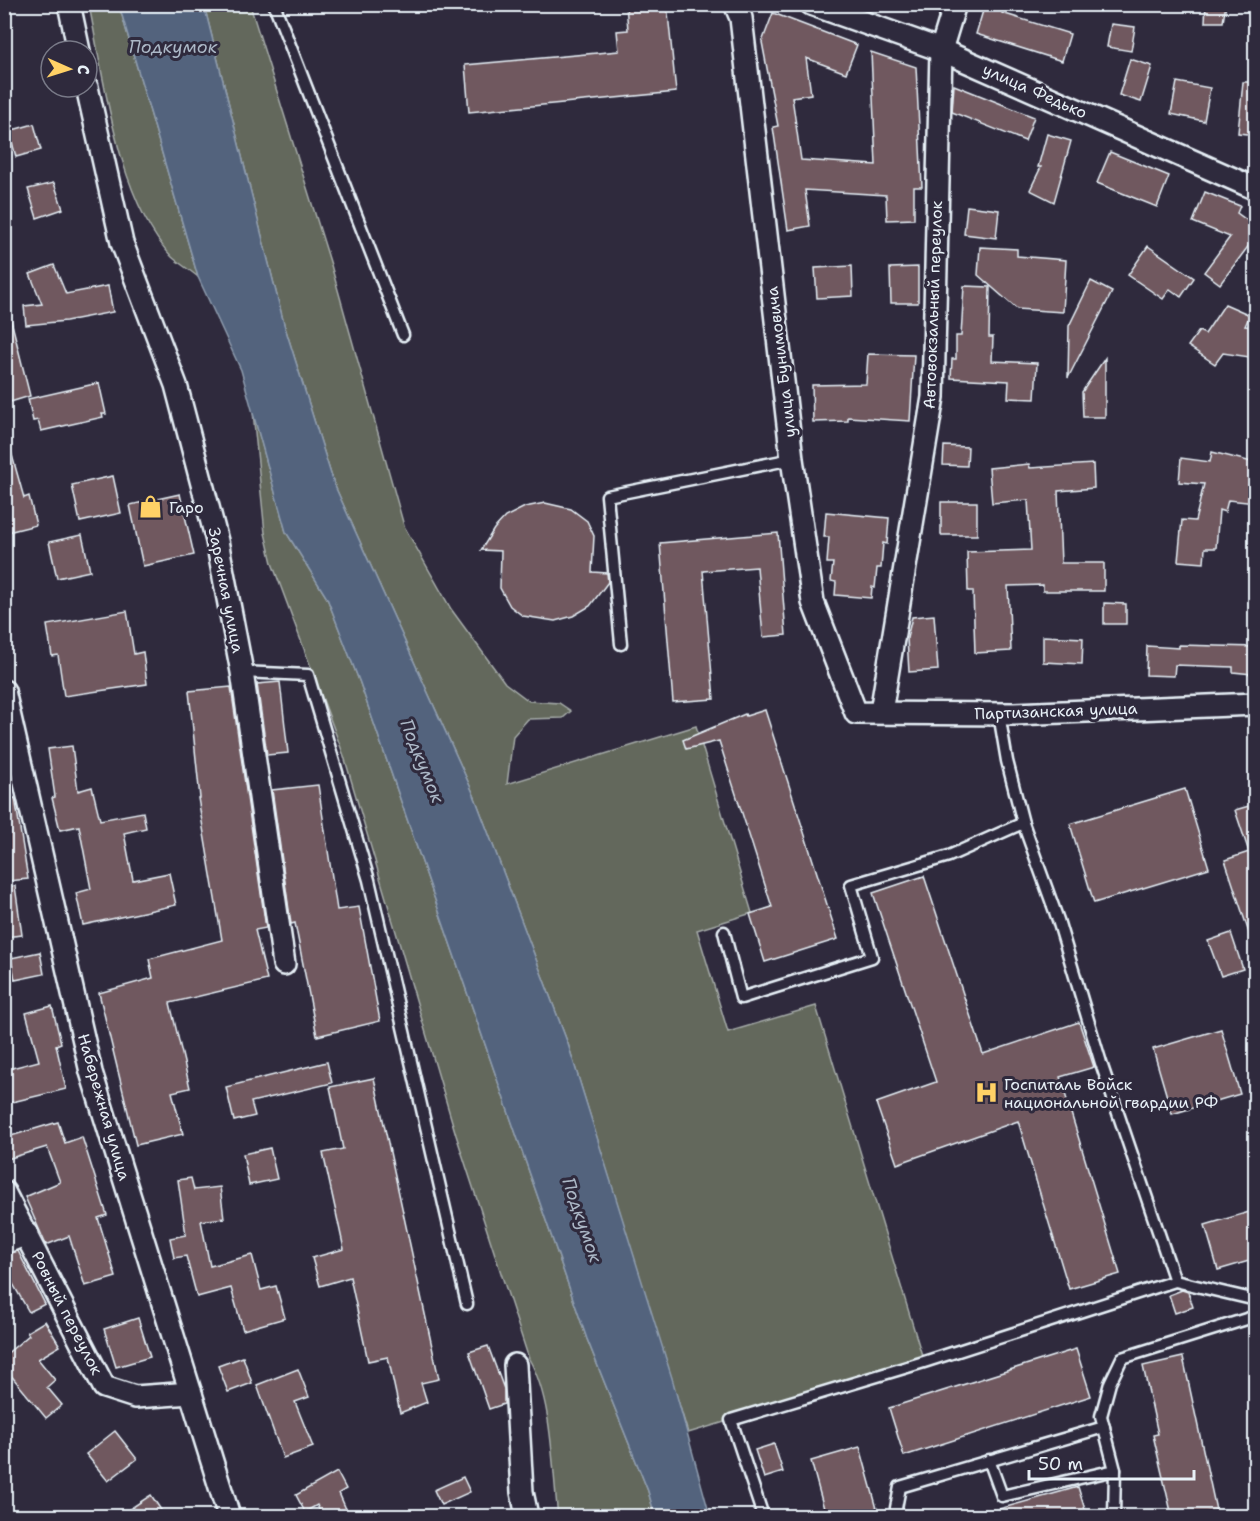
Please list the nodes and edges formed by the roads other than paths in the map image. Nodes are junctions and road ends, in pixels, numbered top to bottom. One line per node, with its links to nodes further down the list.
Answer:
1 (69, 4): 6 (street)
2 (274, 4): 10 (lane)
3 (735, 4): 11 (street, улица Бунимовича)
4 (811, 4): 7 (street, улица Федько)
5 (955, 4): 7 (street, Автовокзальный переулок)
6 (76, 39)
7 (941, 50): 9 (street, улица Федько); 16 (street, Автовокзальный переулок)
8 (90, 99): 13 (street, Заречная улица)
9 (1256, 189)
10 (403, 335)
11 (792, 459): 12 (lane); 17 (street, улица Бунимовича)
12 (621, 644)
13 (242, 672): 21 (street, Заречная улица); 27 (lane)
14 (4, 691): 30 (street, Набережная улица)
15 (1256, 704): 18 (street, Партизанская улица)
16 (881, 712): 17 (street, Партизанская улица); 18 (street, Партизанская улица)
17 (856, 713)
18 (999, 714): 19 (lane)
19 (1023, 823): 20 (lane); 25 (lane)
20 (724, 932)
21 (284, 964)
22 (4, 1192): 23 (street, Ровный переулок)
23 (27, 1234): 24 (street); 30 (street, Ровный переулок)
24 (4, 1243)
25 (1175, 1281): 26 (lane); 36 (lane)
26 (1256, 1300)
27 (467, 1304)
28 (1256, 1316): 31 (lane)
29 (515, 1365): 35 (street)
30 (191, 1393): 34 (street, Набережная улица)
31 (1104, 1427): 32 (lane); 33 (lane)
32 (989, 1461): 33 (lane); 37 (lane)
33 (1114, 1470): 38 (lane)
34 (228, 1516)
35 (527, 1516)
36 (764, 1516)
37 (897, 1516)
38 (1114, 1516)

